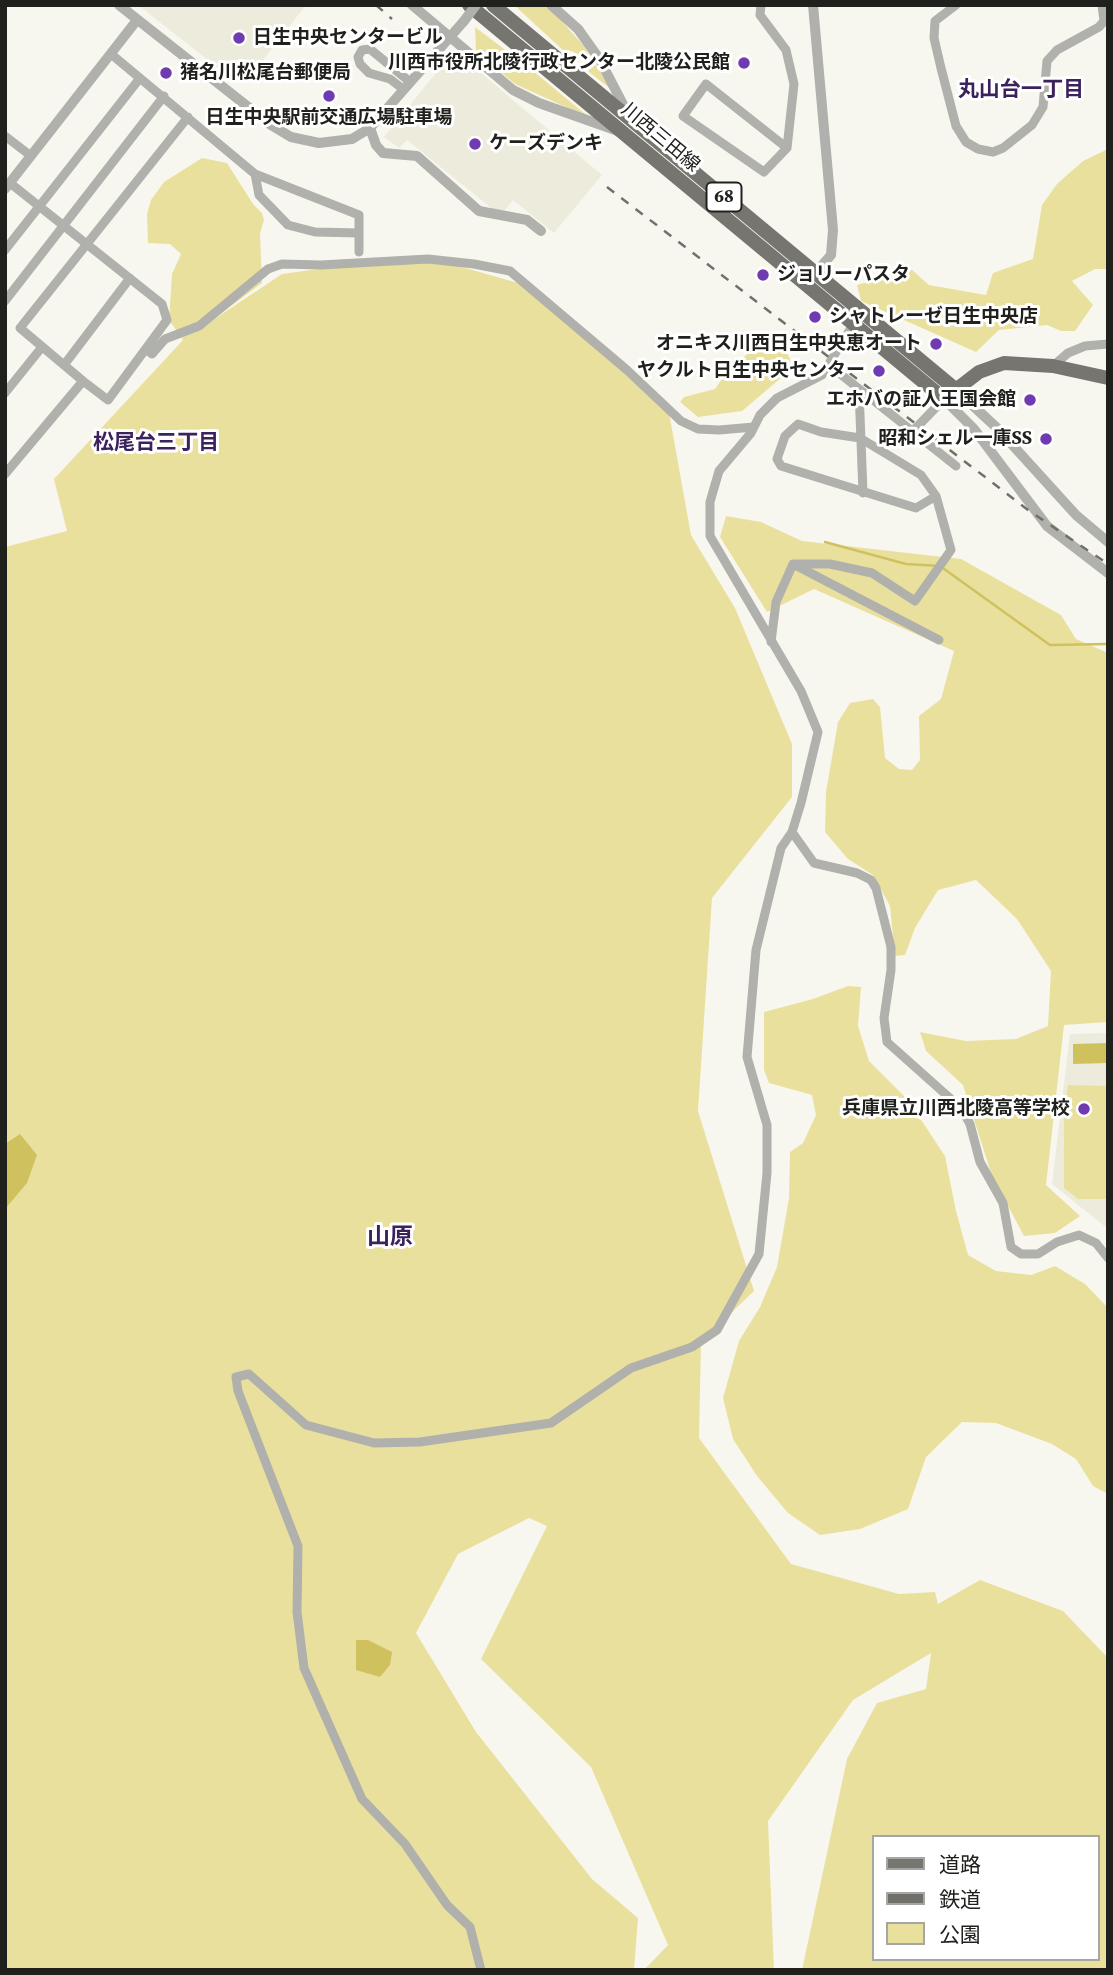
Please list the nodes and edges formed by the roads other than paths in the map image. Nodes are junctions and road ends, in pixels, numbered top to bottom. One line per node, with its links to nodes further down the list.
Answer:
1 (119, 5): 11 (street)
2 (412, 5): 12 (street)
3 (469, 5): 20 (main road, 川西三田線 / 68)
4 (477, 5): 12 (street, bridge)
5 (493, 5): 18 (main road, 川西三田線 / 68)
6 (551, 5): 18 (street)
7 (761, 5): 22 (street)
8 (813, 5): 34 (street)
9 (956, 5): 10 (street)
10 (1102, 5)
11 (137, 20): 13 (street); 19 (street)
12 (450, 35): 15 (street); 20 (street)
13 (111, 54): 14 (street); 23 (street)
14 (140, 78): 16 (street); 26 (street)
15 (406, 86): 15 (street); 19 (street)
16 (164, 96): 17 (street); 27 (street)
17 (188, 117): 24 (street); 30 (street)
18 (631, 118): 34 (main road, 川西三田線 / 68)
19 (370, 128): 28 (street)
20 (624, 133): 34 (main road, 川西三田線 / 68)
21 (5, 136): 23 (street)
22 (787, 148): 22 (street)
23 (31, 156): 25 (street)
24 (255, 174): 29 (street); 29 (street)
25 (8, 186): 26 (street)
26 (40, 207): 27 (street); 31 (street)
27 (64, 226): 30 (street); 35 (street)
28 (541, 231)
29 (359, 233): 32 (street)
30 (87, 244): 33 (street); 38 (street)
31 (5, 250)
32 (359, 252)
33 (130, 278): 39 (street); 40 (street)
34 (810, 278): 36 (main road, 川西三田線 / 68)
35 (5, 301)
36 (858, 318): 41 (street); 47 (main road, 川西三田線 / 68)
37 (1108, 344): 42 (street)
38 (42, 346): 40 (street); 46 (street)
39 (146, 349): 44 (street); 48 (street)
40 (64, 365): 44 (street)
41 (829, 365): 45 (street); 48 (street)
42 (1053, 366): 43 (main road); 47 (main road)
43 (1108, 378)
44 (83, 381): 54 (street)
45 (859, 389): 49 (street); 50 (street)
46 (5, 393)
47 (950, 394): 49 (street); 51 (street); 52 (street)
48 (754, 427): 61 (street)
49 (913, 432): 53 (street)
50 (860, 438): 55 (street); 55 (street); 56 (street)
51 (1021, 453): 52 (street); 57 (street)
52 (1001, 465): 59 (street)
53 (956, 466)
54 (5, 474)
55 (863, 493): 56 (street)
56 (936, 496): 58 (street)
57 (1108, 542)
58 (793, 564): 60 (street); 61 (street)
59 (1108, 573)
60 (939, 640)
61 (771, 643): 62 (street)
62 (792, 832): 63 (street); 64 (street)
63 (1108, 1258)
64 (481, 1970)

